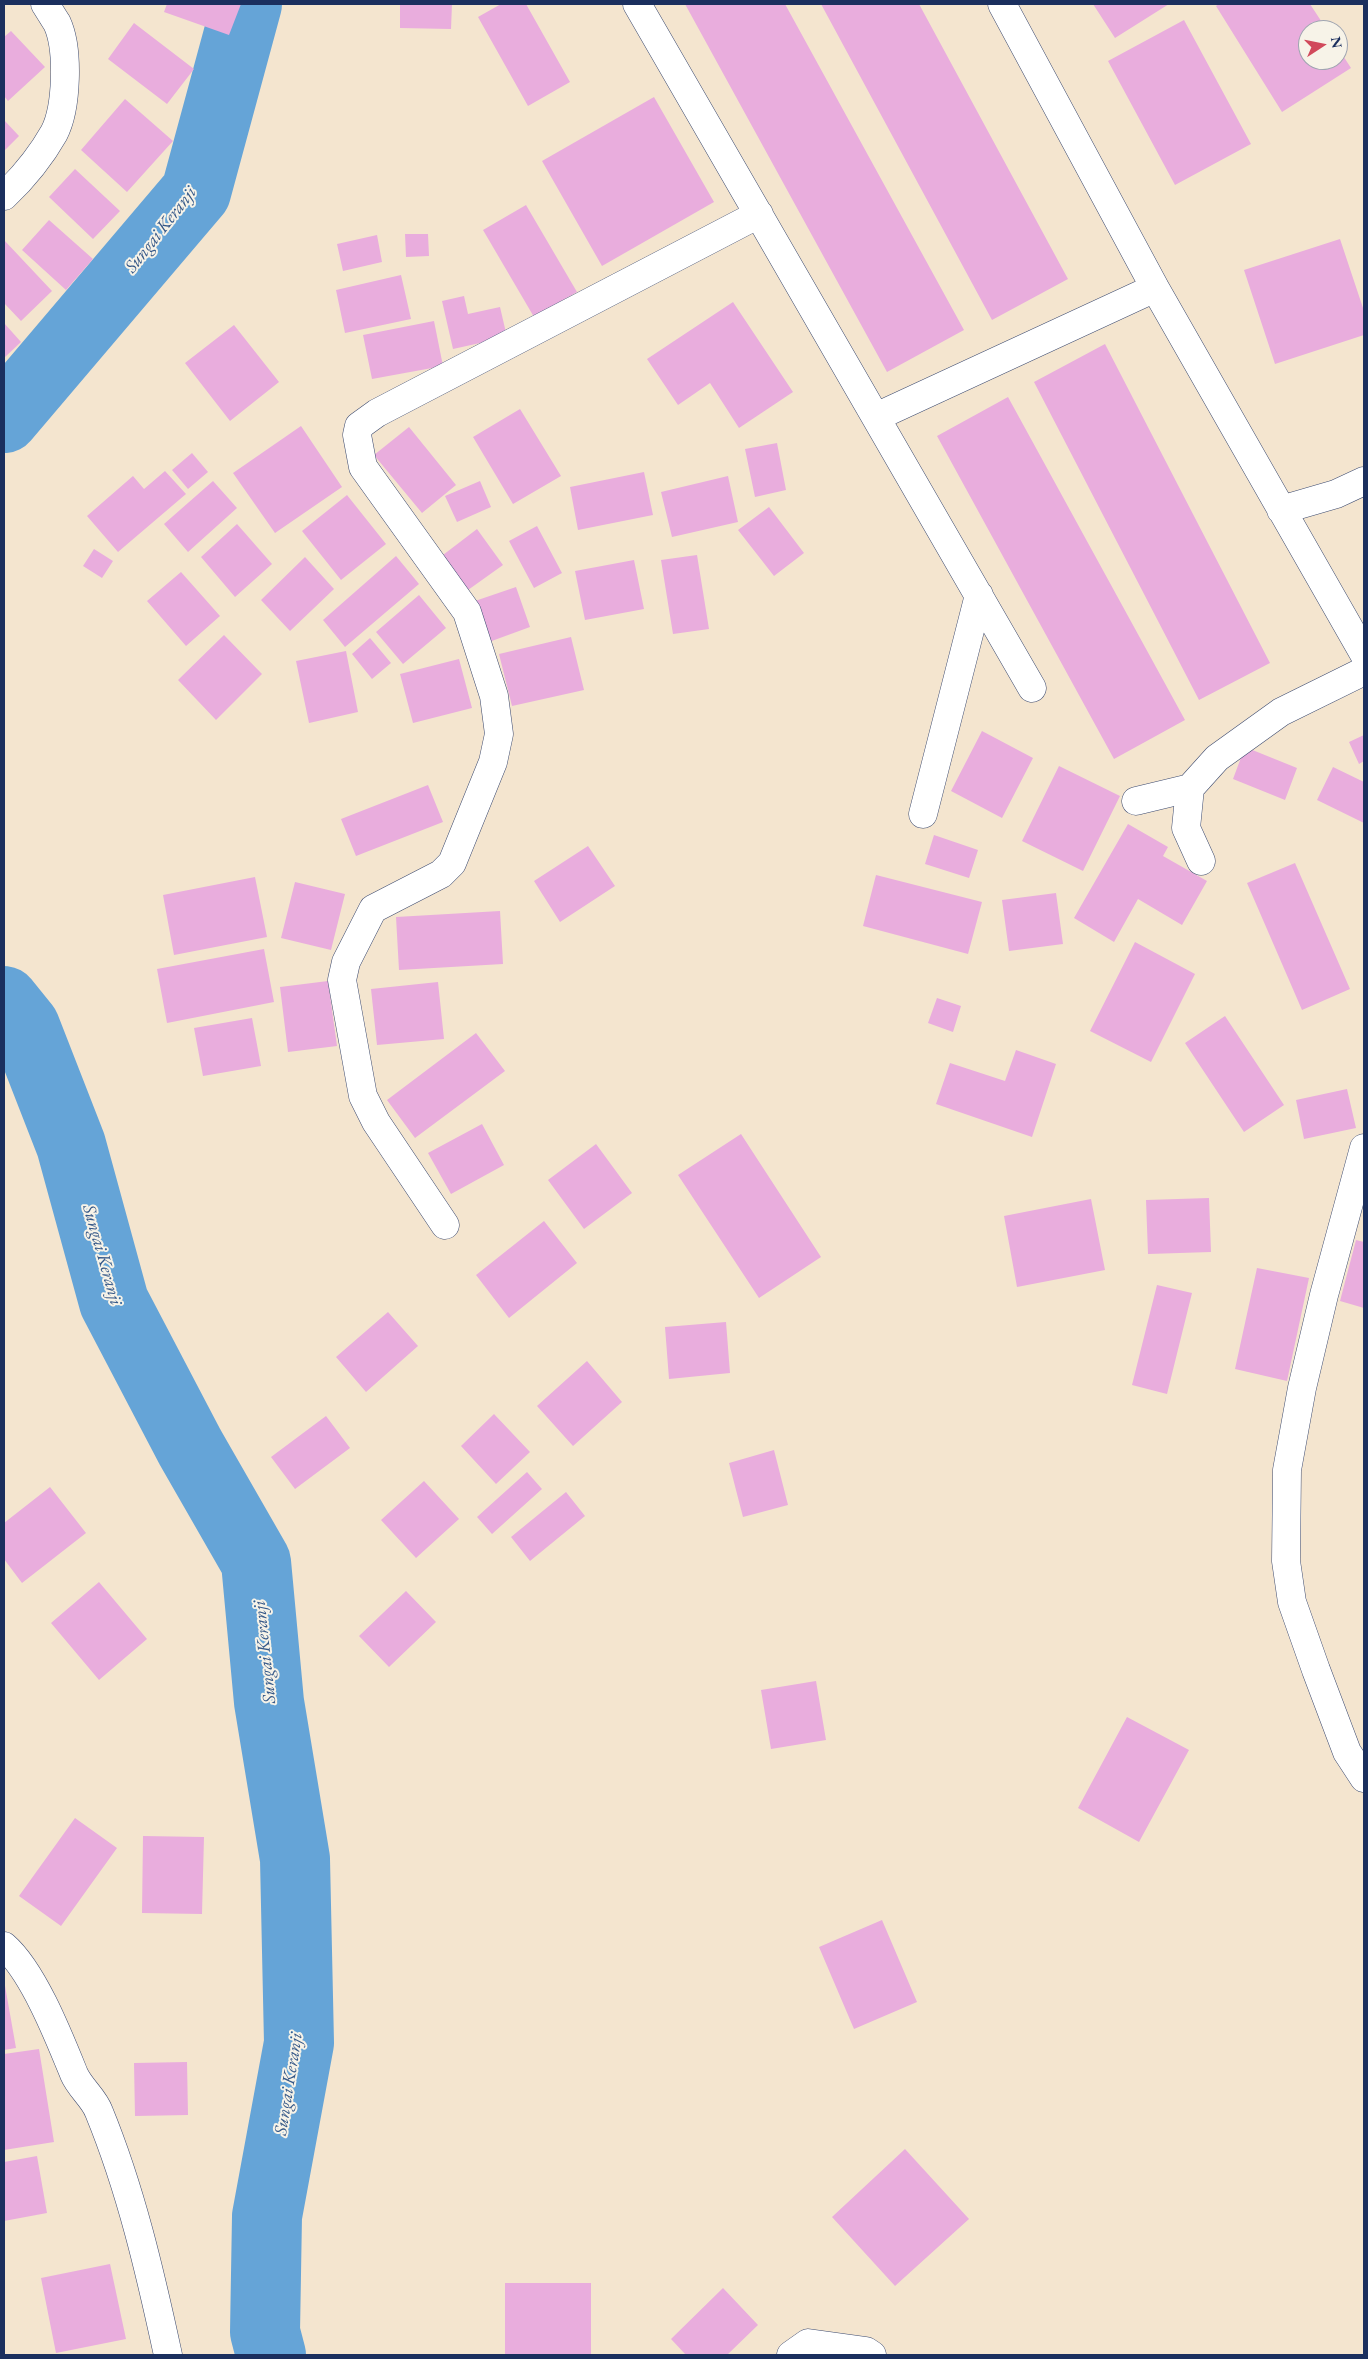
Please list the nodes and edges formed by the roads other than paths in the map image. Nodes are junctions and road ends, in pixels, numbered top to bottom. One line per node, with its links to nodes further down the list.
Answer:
1 (45, 4): 4 (street)
2 (637, 4): 5 (street)
3 (1002, 4): 6 (street)
4 (4, 196)
5 (759, 214): 7 (street); 19 (street)
6 (1155, 288): 7 (street); 9 (street)
7 (876, 417): 10 (street)
8 (1364, 481): 9 (street)
9 (1281, 510): 11 (street)
10 (978, 595): 13 (street); 16 (street)
11 (1364, 654)
12 (1364, 671): 14 (street)
13 (1032, 688)
14 (1190, 788): 15 (street); 17 (street)
15 (1136, 802)
16 (923, 814)
17 (1201, 861)
18 (1364, 1148): 20 (street)
19 (446, 1225)
20 (1364, 1778)
21 (4, 1946): 22 (street)
22 (168, 2355)
23 (791, 2355): 24 (street)
24 (872, 2355)

